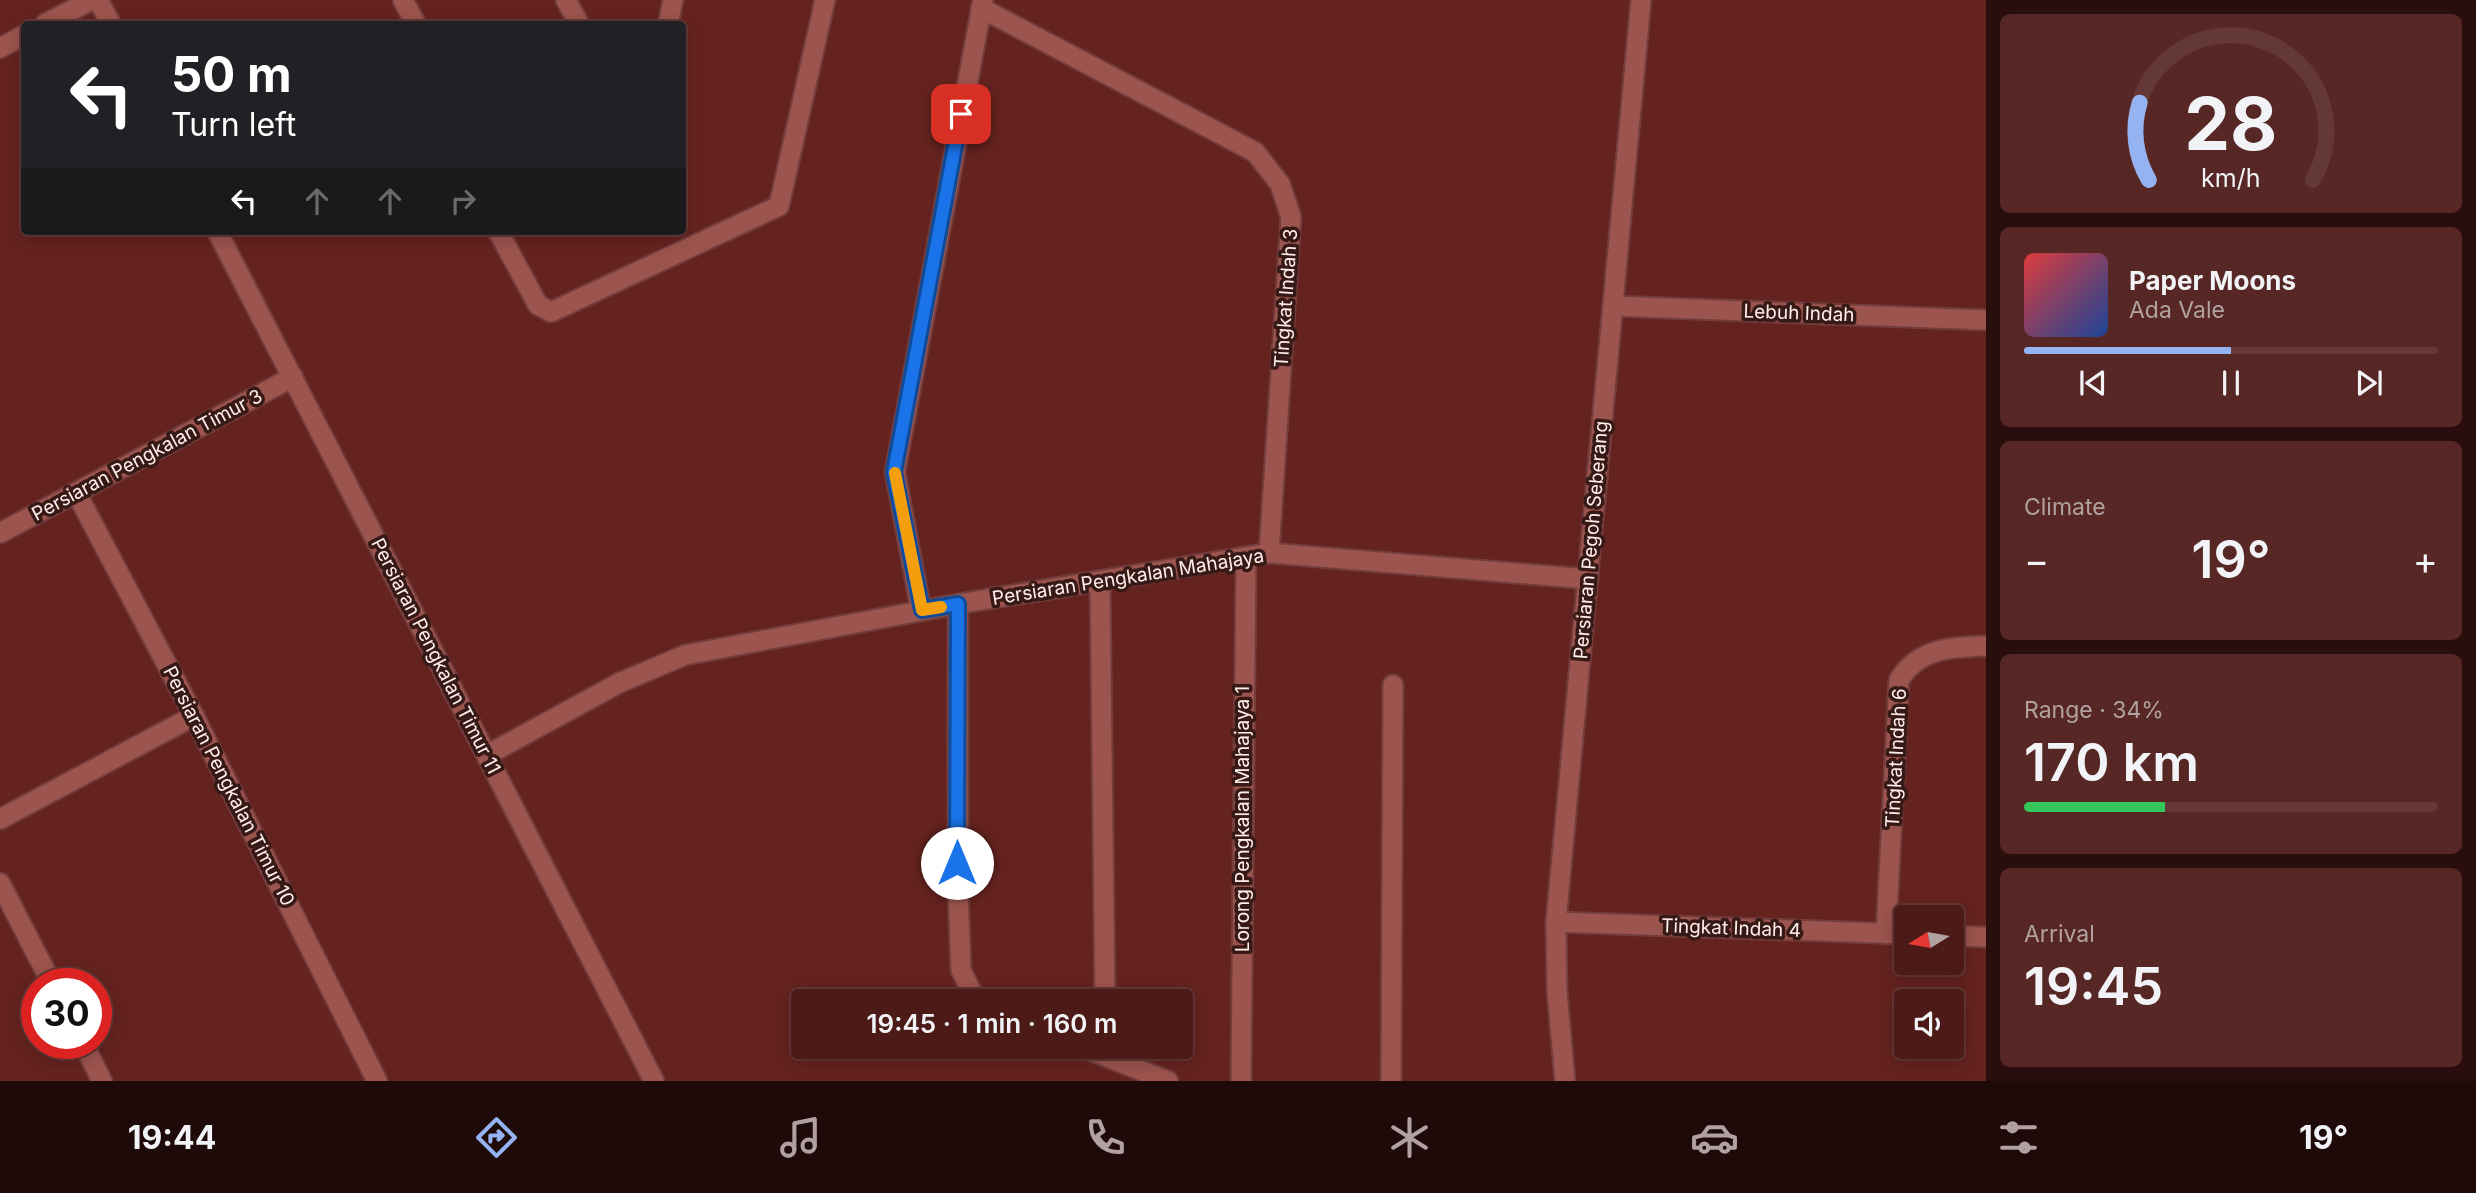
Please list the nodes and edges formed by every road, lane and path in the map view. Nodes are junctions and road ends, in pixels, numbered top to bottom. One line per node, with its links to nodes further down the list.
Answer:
1 (92, 0): 9 (street)
2 (99, 0): 10 (street)
3 (403, 0): 11 (street)
4 (566, 0): 12 (street)
5 (673, 0): 13 (street)
6 (825, 0): 17 (street)
7 (1640, 1): 18 (street, Persiaran Pegoh Seberang)
8 (982, 4): 23 (street, Tingkat Indah 3); 28 (street)
9 (51, 21)
10 (110, 21)
11 (414, 21)
12 (577, 21)
13 (669, 21)
14 (21, 37): 15 (street)
15 (0, 48)
16 (220, 235): 20 (street, Persiaran Pengkalan Timur 11)
17 (500, 235)
18 (1613, 306): 19 (street, Lebuh Indah); 25 (street, Persiaran Pegoh Seberang)
19 (1986, 320)
20 (293, 377): 21 (street, Persiaran Pengkalan Timur 3); 32 (street, Persiaran Pengkalan Timur 11)
21 (77, 494): 22 (street, Persiaran Pengkalan Timur 3); 31 (street, Persiaran Pengkalan Timur 10)
22 (0, 533)
23 (1269, 553): 24 (street, Persiaran Pengkalan Mahajaya); 25 (street, Persiaran Pengkalan Mahajaya)
24 (1246, 558): 26 (street, Persiaran Pengkalan Mahajaya); 49 (street, Lorong Pengkalan Mahajaya 1)
25 (1588, 579): 36 (street, Persiaran Pegoh Seberang)
26 (1100, 581): 27 (street, Persiaran Pengkalan Mahajaya); 42 (street)
27 (958, 604): 28 (street, Persiaran Pengkalan Mahajaya); 41 (street)
28 (922, 610): 32 (street, Persiaran Pengkalan Mahajaya)
29 (1986, 646): 35 (street, Tingkat Indah 6)
30 (1393, 685): 50 (street)
31 (194, 716): 33 (street); 46 (street, Persiaran Pengkalan Timur 10)
32 (487, 755): 47 (street, Persiaran Pengkalan Timur 11)
33 (0, 819)
34 (0, 883): 40 (street)
35 (1896, 905)
36 (1556, 922): 37 (street, Tingkat Indah 4); 51 (street, Persiaran Pegoh Seberang)
37 (1894, 934)
38 (1964, 936): 39 (street)
39 (1986, 937)
40 (44, 968)
41 (970, 989)
42 (1105, 989)
43 (91, 1059): 45 (street)
44 (1121, 1059): 48 (street)
45 (102, 1081)
46 (377, 1081)
47 (654, 1081)
48 (1168, 1081)
49 (1241, 1081)
50 (1391, 1081)
51 (1565, 1081)

